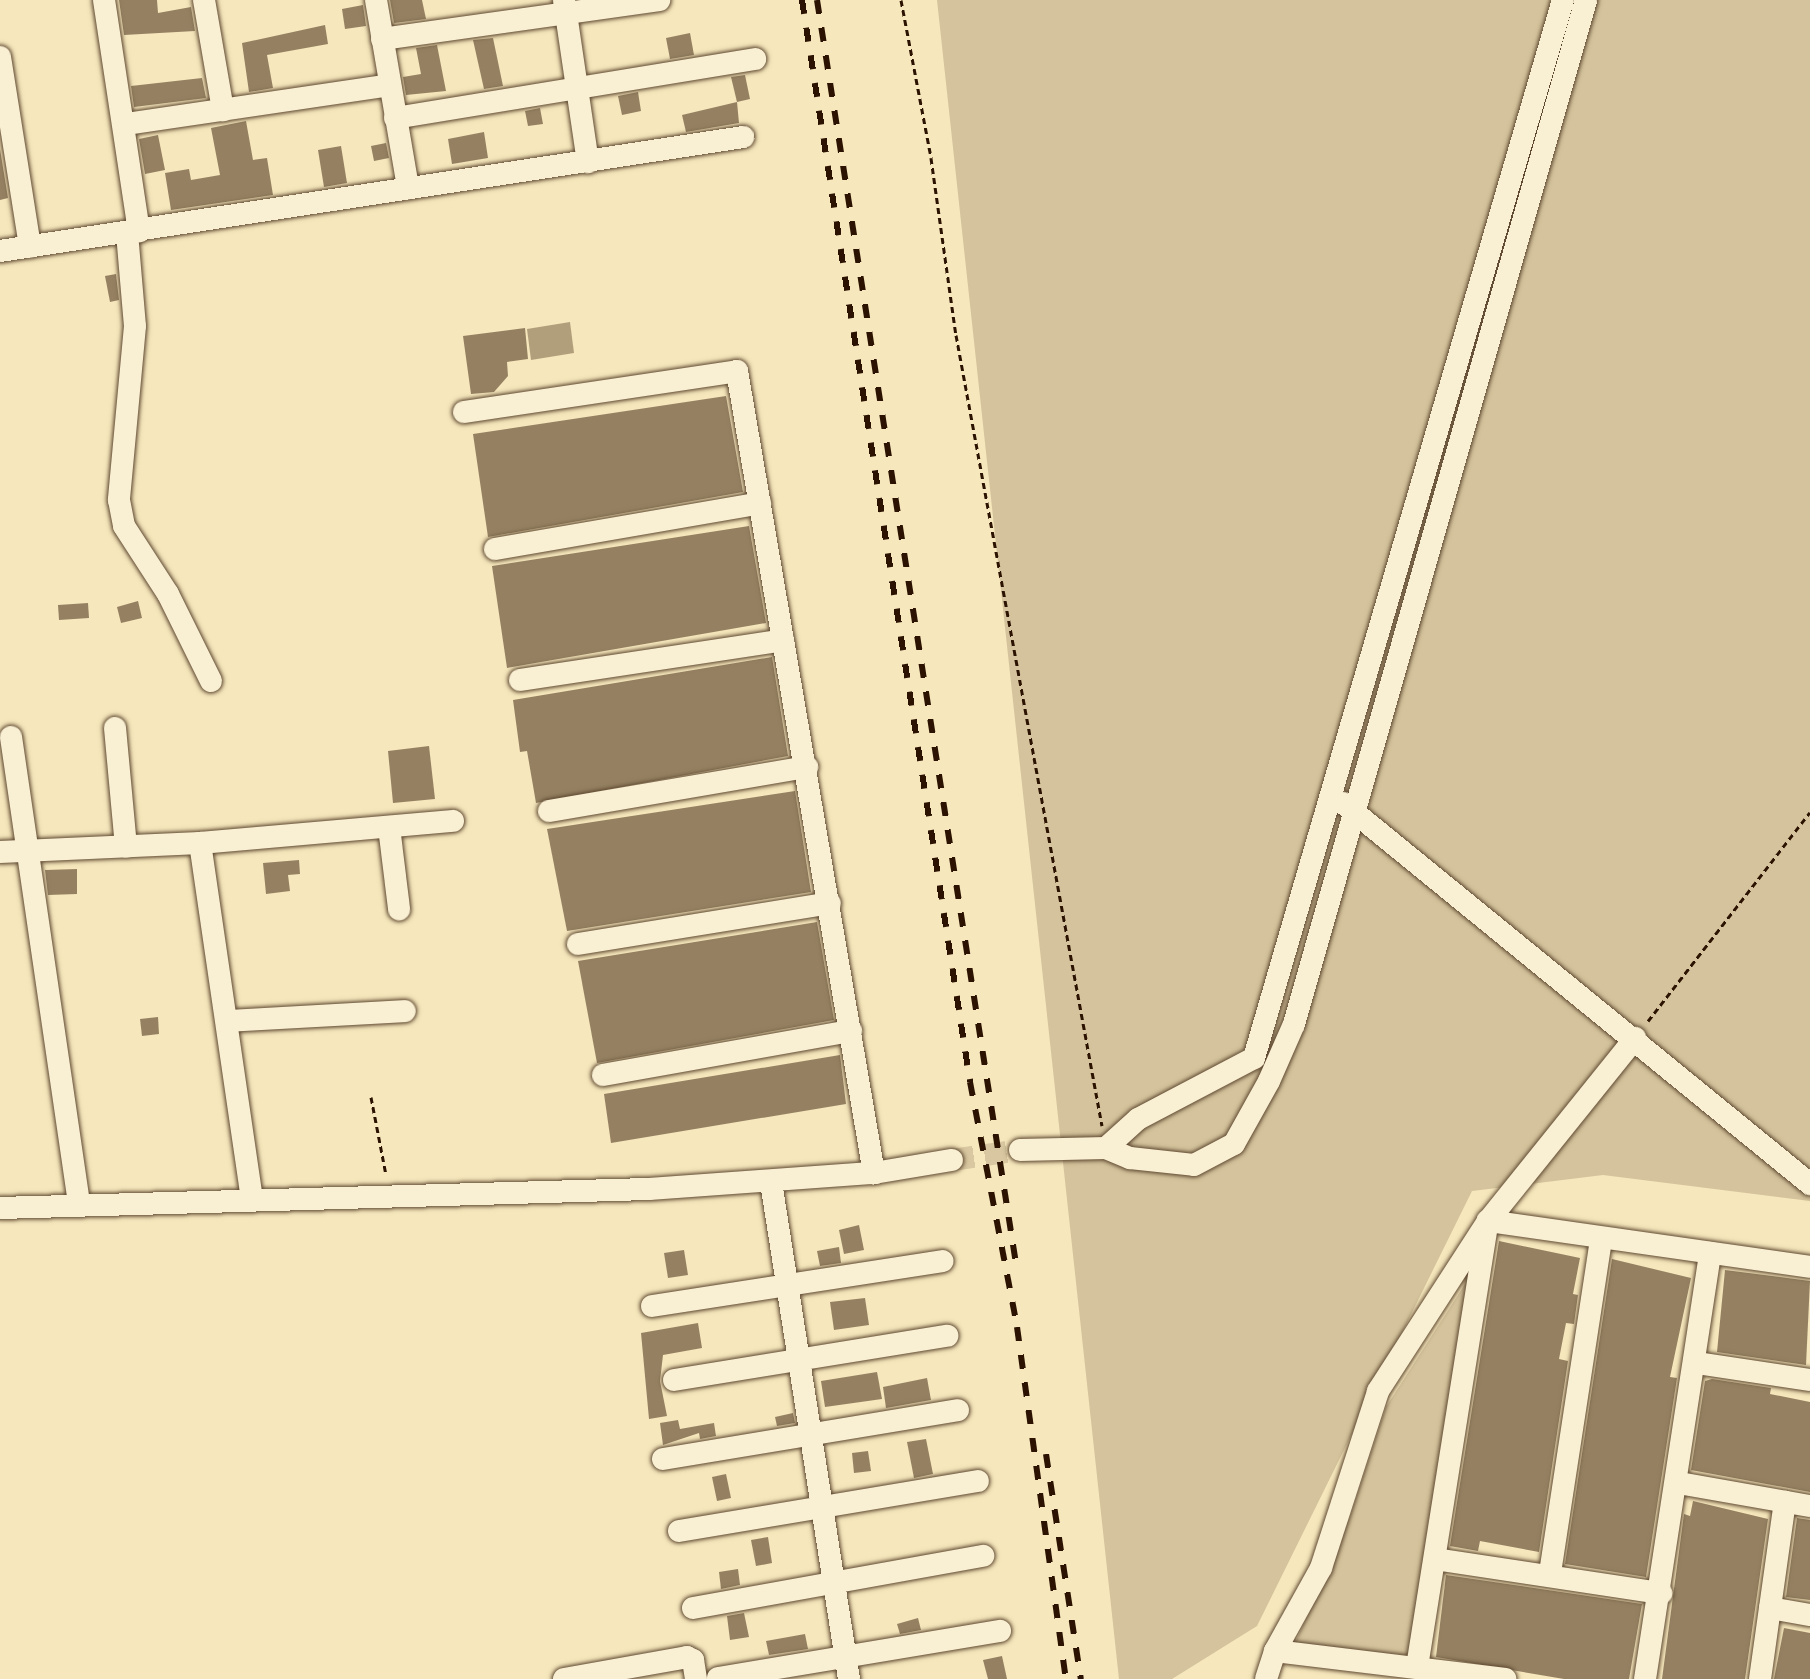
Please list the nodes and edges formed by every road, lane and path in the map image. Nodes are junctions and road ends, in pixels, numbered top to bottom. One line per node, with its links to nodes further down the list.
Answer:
1 (104, 0): 16 (street)
2 (204, 0): 14 (street)
3 (376, 0): 9 (street)
4 (659, 0): 8 (street)
5 (901, 0): 54 (path)
6 (1563, 0): 33 (street)
7 (1586, 0): 34 (street)
8 (565, 8): 9 (street); 13 (street)
9 (382, 39): 12 (street)
10 (0, 57): 18 (street)
11 (755, 59): 13 (street)
12 (389, 85): 14 (street); 15 (street)
13 (578, 91): 15 (street); 19 (street)
14 (223, 110): 16 (street)
15 (395, 118): 20 (street)
16 (126, 124): 21 (street)
17 (743, 137): 19 (street)
18 (5, 138): 22 (street)
19 (588, 162): 20 (street)
20 (408, 188): 21 (street)
21 (133, 232): 22 (street); 29 (street)
22 (30, 247): 23 (street)
23 (0, 251)
24 (464, 412): 25 (street)
25 (760, 503): 26 (street); 27 (street)
26 (495, 549)
27 (783, 640): 28 (street); 32 (street)
28 (520, 680)
29 (211, 681)
30 (115, 728): 40 (street)
31 (11, 737): 41 (street)
32 (807, 767): 35 (street); 43 (street)
33 (1333, 797): 34 (street); 50 (street)
34 (1354, 809): 49 (street); 52 (street)
35 (549, 811)
36 (1810, 812): 49 (path)
37 (453, 821): 38 (street)
38 (389, 827): 39 (street); 44 (street)
39 (200, 843): 40 (street); 47 (street)
40 (126, 846): 41 (street)
41 (26, 850): 42 (street); 62 (street)
42 (0, 852)
43 (830, 903): 45 (street); 48 (street)
44 (399, 909)
45 (578, 944)
46 (405, 1011): 47 (street)
47 (227, 1021): 61 (street)
48 (851, 1031): 51 (street); 57 (street)
49 (1635, 1038): 59 (street); 64 (street)
50 (1254, 1058): 52 (street); 54 (street)
51 (603, 1075)
52 (1269, 1081): 54 (street)
53 (371, 1097): 60 (path)
54 (1106, 1148): 55 (street)
55 (1020, 1150)
56 (952, 1160): 57 (street)
57 (874, 1173): 58 (street)
58 (771, 1182): 60 (street); 69 (street)
59 (1810, 1184)
60 (395, 1193): 61 (street)
61 (252, 1198): 62 (street)
62 (79, 1202): 63 (street)
63 (0, 1208)
64 (1488, 1221): 65 (street); 86 (street); 94 (street)
65 (1601, 1238): 66 (street); 87 (street)
66 (1710, 1253): 68 (street); 73 (street)
67 (943, 1261): 69 (street)
68 (1810, 1267)
69 (789, 1286): 70 (street); 72 (street)
70 (652, 1306)
71 (947, 1336): 72 (street)
72 (801, 1360): 74 (street); 77 (street)
73 (1697, 1363): 75 (street); 80 (street)
74 (674, 1380)
75 (1810, 1380)
76 (958, 1410): 77 (street)
77 (813, 1436): 78 (street); 83 (street)
78 (663, 1459)
79 (978, 1481): 83 (street)
80 (1679, 1483): 81 (street); 89 (street)
81 (1785, 1502): 82 (street); 91 (street)
82 (1810, 1506)
83 (824, 1508): 84 (street); 88 (street)
84 (679, 1531)
85 (983, 1556): 88 (street)
86 (1435, 1559): 87 (street); 96 (street)
87 (1550, 1573): 89 (street)
88 (835, 1583): 90 (street); 95 (street)
89 (1661, 1593): 102 (street)
90 (693, 1608)
91 (1770, 1608): 92 (street); 103 (street)
92 (1810, 1615)
93 (1000, 1631): 95 (street)
94 (1275, 1651): 96 (street); 100 (street)
95 (846, 1656): 97 (street); 99 (street)
96 (1417, 1667): 101 (street)
97 (707, 1678): 98 (street)
98 (564, 1679)
99 (849, 1679)
100 (1266, 1679)
101 (1505, 1679)
102 (1645, 1679)
103 (1760, 1679)

